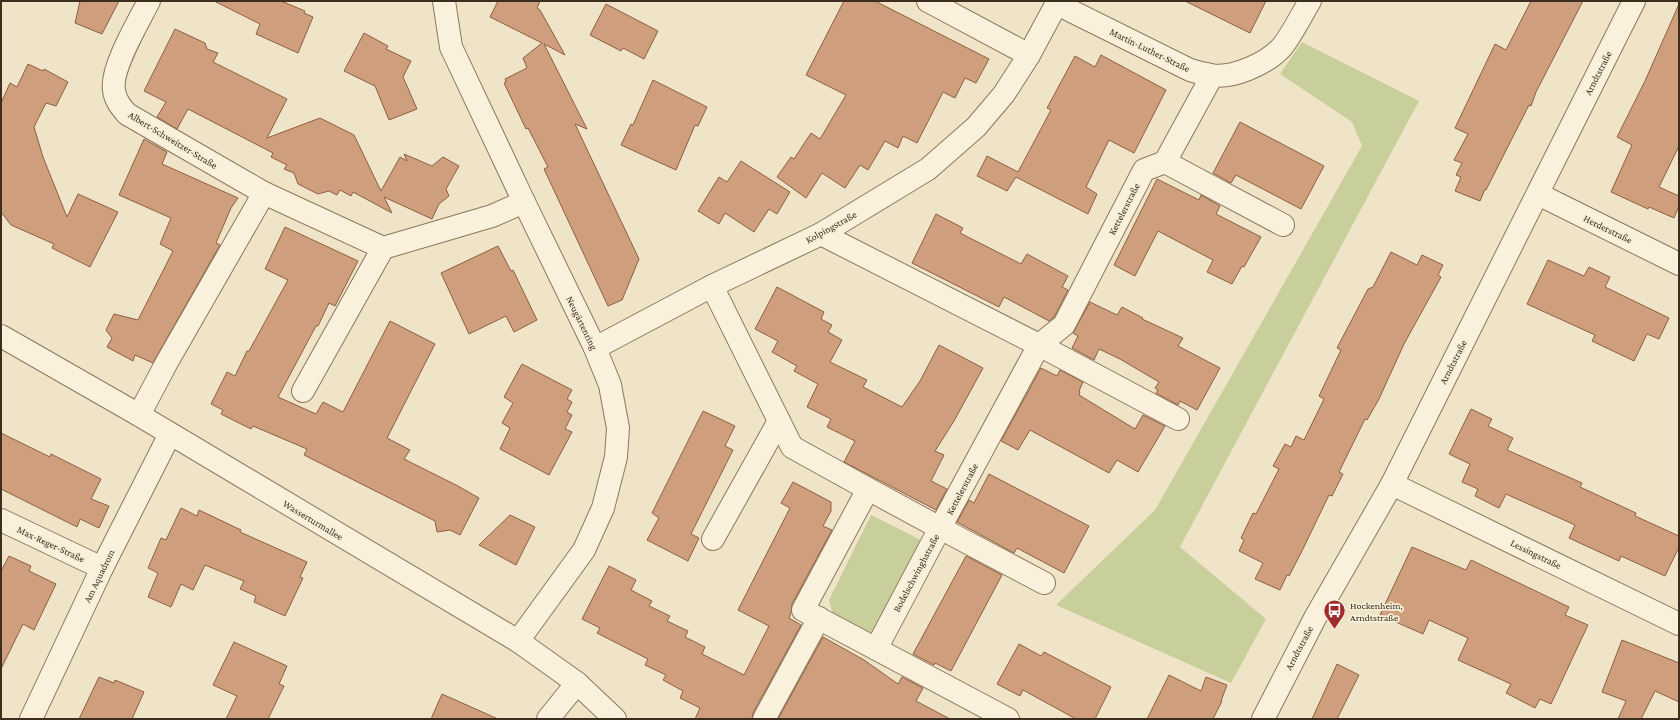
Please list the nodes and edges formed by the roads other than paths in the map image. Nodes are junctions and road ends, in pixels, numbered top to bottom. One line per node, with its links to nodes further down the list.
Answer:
1 (149, 1): 10 (street, Albert-Schweitzer-Straße)
2 (444, 1): 12 (street, Neugärtenring)
3 (928, 1): 7 (street)
4 (1310, 1): 8 (street, Martin-Luther-Straße)
5 (1634, 1): 11 (street, Arndtstraße)
6 (1058, 2): 7 (street, Kolpingstraße); 8 (street, Martin-Luther-Straße)
7 (1029, 55): 14 (street, Kolpingstraße)
8 (1212, 76): 9 (street)
9 (1165, 162): 13 (street); 19 (street, Kettelerstraße)
10 (264, 193): 15 (street, Albert-Schweitzer-Straße); 22 (street)
11 (1538, 194): 16 (street, Herderstraße); 26 (street, Arndtstraße)
12 (524, 202): 15 (street); 20 (street, Neugärtenring)
13 (1283, 225)
14 (821, 234): 17 (street, Kolpingstraße); 19 (street)
15 (383, 248): 21 (street)
16 (1679, 264)
17 (712, 286): 20 (street, Kolpingstraße); 24 (street, Bodelschwinghstraße)
18 (1, 336): 22 (street, Wasserturmallee)
19 (1039, 345): 23 (street); 29 (street, Kettelerstraße)
20 (595, 348): 35 (street, Neugärtenring)
21 (303, 391)
22 (139, 415): 25 (street, Wasserturmallee)
23 (1178, 419)
24 (779, 421): 27 (street, Bodelschwinghstraße); 30 (street)
25 (170, 434): 31 (street, Am Aquadrom); 35 (street, Wasserturmallee)
26 (1392, 484): 34 (street, Lessingstraße); 43 (street, Arndtstraße)
27 (868, 489): 29 (street, Bodelschwinghstraße); 33 (street)
28 (1, 520): 31 (street, Max-Reger-Straße)
29 (940, 528): 32 (street); 36 (street, Bodelschwinghstraße)
30 (713, 539)
31 (102, 568): 38 (street, Am Aquadrom)
32 (1044, 583)
33 (818, 618): 36 (street); 41 (street)
34 (1679, 624)
35 (518, 641): 37 (street, Wasserturmallee)
36 (876, 648): 42 (street)
37 (576, 683): 39 (street); 40 (street, Wasserturmallee)
38 (31, 719)
39 (548, 719)
40 (615, 719)
41 (764, 719)
42 (1008, 719)
43 (1263, 719)

